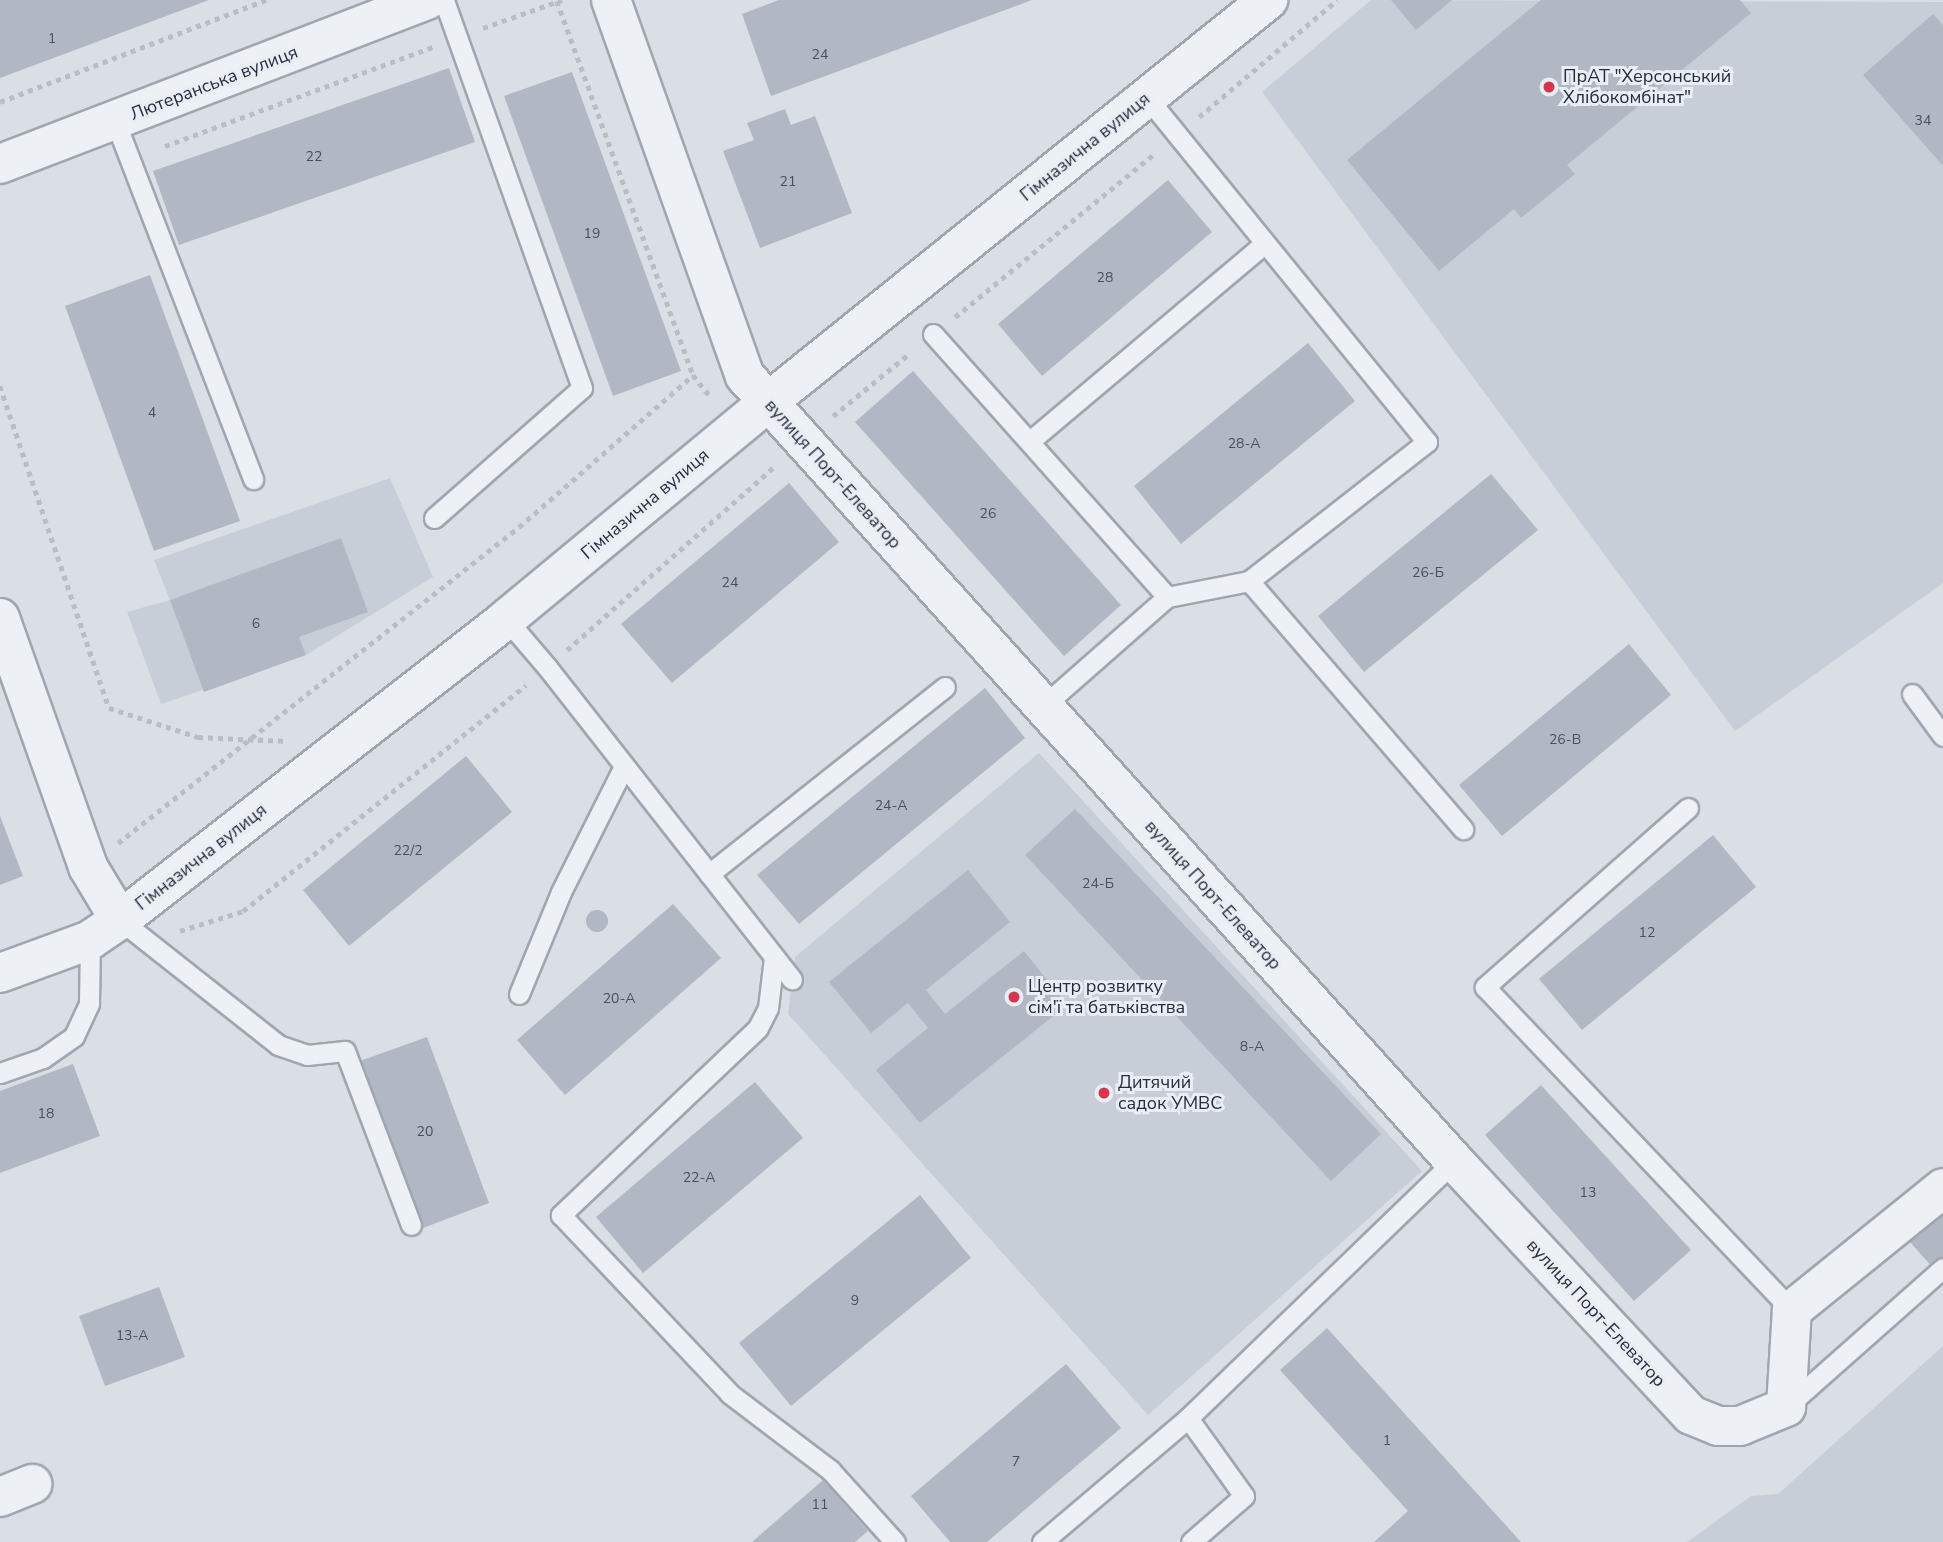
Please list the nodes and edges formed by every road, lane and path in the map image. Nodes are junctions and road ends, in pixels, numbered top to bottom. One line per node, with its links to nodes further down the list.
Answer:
1 (266, 0): 10 (path)
2 (428, 0): 11 (street, Лютеранська вулиця)
3 (444, 0): 8 (lane)
4 (611, 0): 19 (street, вулиця Порт-Елеватор)
5 (1268, 0): 9 (street, Гімназична вулиця)
6 (1337, 0): 12 (path)
7 (560, 1): 8 (path); 17 (path)
8 (457, 38): 13 (path); 25 (lane)
9 (1147, 98): 12 (lane); 19 (street, Гімназична вулиця)
10 (0, 102)
11 (115, 121): 13 (lane); 14 (street, Лютеранська вулиця)
12 (1177, 135): 15 (lane); 16 (path)
13 (130, 159): 24 (lane)
14 (0, 164)
15 (1265, 243): 22 (lane); 26 (lane)
16 (933, 334): 21 (path); 22 (lane)
17 (693, 375): 20 (path); 35 (path)
18 (0, 386): 35 (path)
19 (768, 402): 20 (street, Гімназична вулиця); 21 (street, вулиця Порт-Елеватор)
20 (736, 428): 23 (path); 29 (street, Гімназична вулиця)
21 (803, 441): 23 (path); 33 (street, вулиця Порт-Елеватор)
22 (1030, 441): 27 (lane)
23 (771, 470): 30 (path)
24 (253, 479)
25 (434, 518)
26 (1249, 581): 27 (lane); 39 (lane)
27 (1167, 597): 33 (lane)
28 (0, 618): 40 (street)
29 (506, 620): 30 (lane); 36 (street, Гімназична вулиця)
30 (547, 667): 37 (lane); 42 (path)
31 (944, 687): 41 (lane)
32 (1912, 694): 34 (lane)
33 (1042, 706): 48 (street, вулиця Порт-Елеватор)
34 (1943, 736)
35 (250, 739): 36 (path); 40 (path)
36 (347, 743): 42 (street, Гімназична вулиця)
37 (624, 766): 41 (lane); 46 (lane)
38 (1688, 808): 52 (lane)
39 (1463, 829)
40 (88, 867): 42 (street)
41 (709, 874): 43 (lane)
42 (118, 934): 44 (street, Гімназична вулиця); 47 (lane); 50 (lane)
43 (774, 957): 45 (lane); 55 (lane)
44 (0, 973)
45 (792, 981)
46 (519, 995)
47 (0, 1073)
48 (1454, 1161): 53 (street, вулиця Порт-Елеватор); 54 (lane)
49 (1943, 1188): 52 (street)
50 (411, 1225)
51 (1943, 1268): 53 (lane)
52 (1793, 1310): 53 (street)
53 (1786, 1407)
54 (1188, 1418): 56 (lane); 57 (lane)
55 (895, 1542)
56 (1042, 1542)
57 (1191, 1542)

